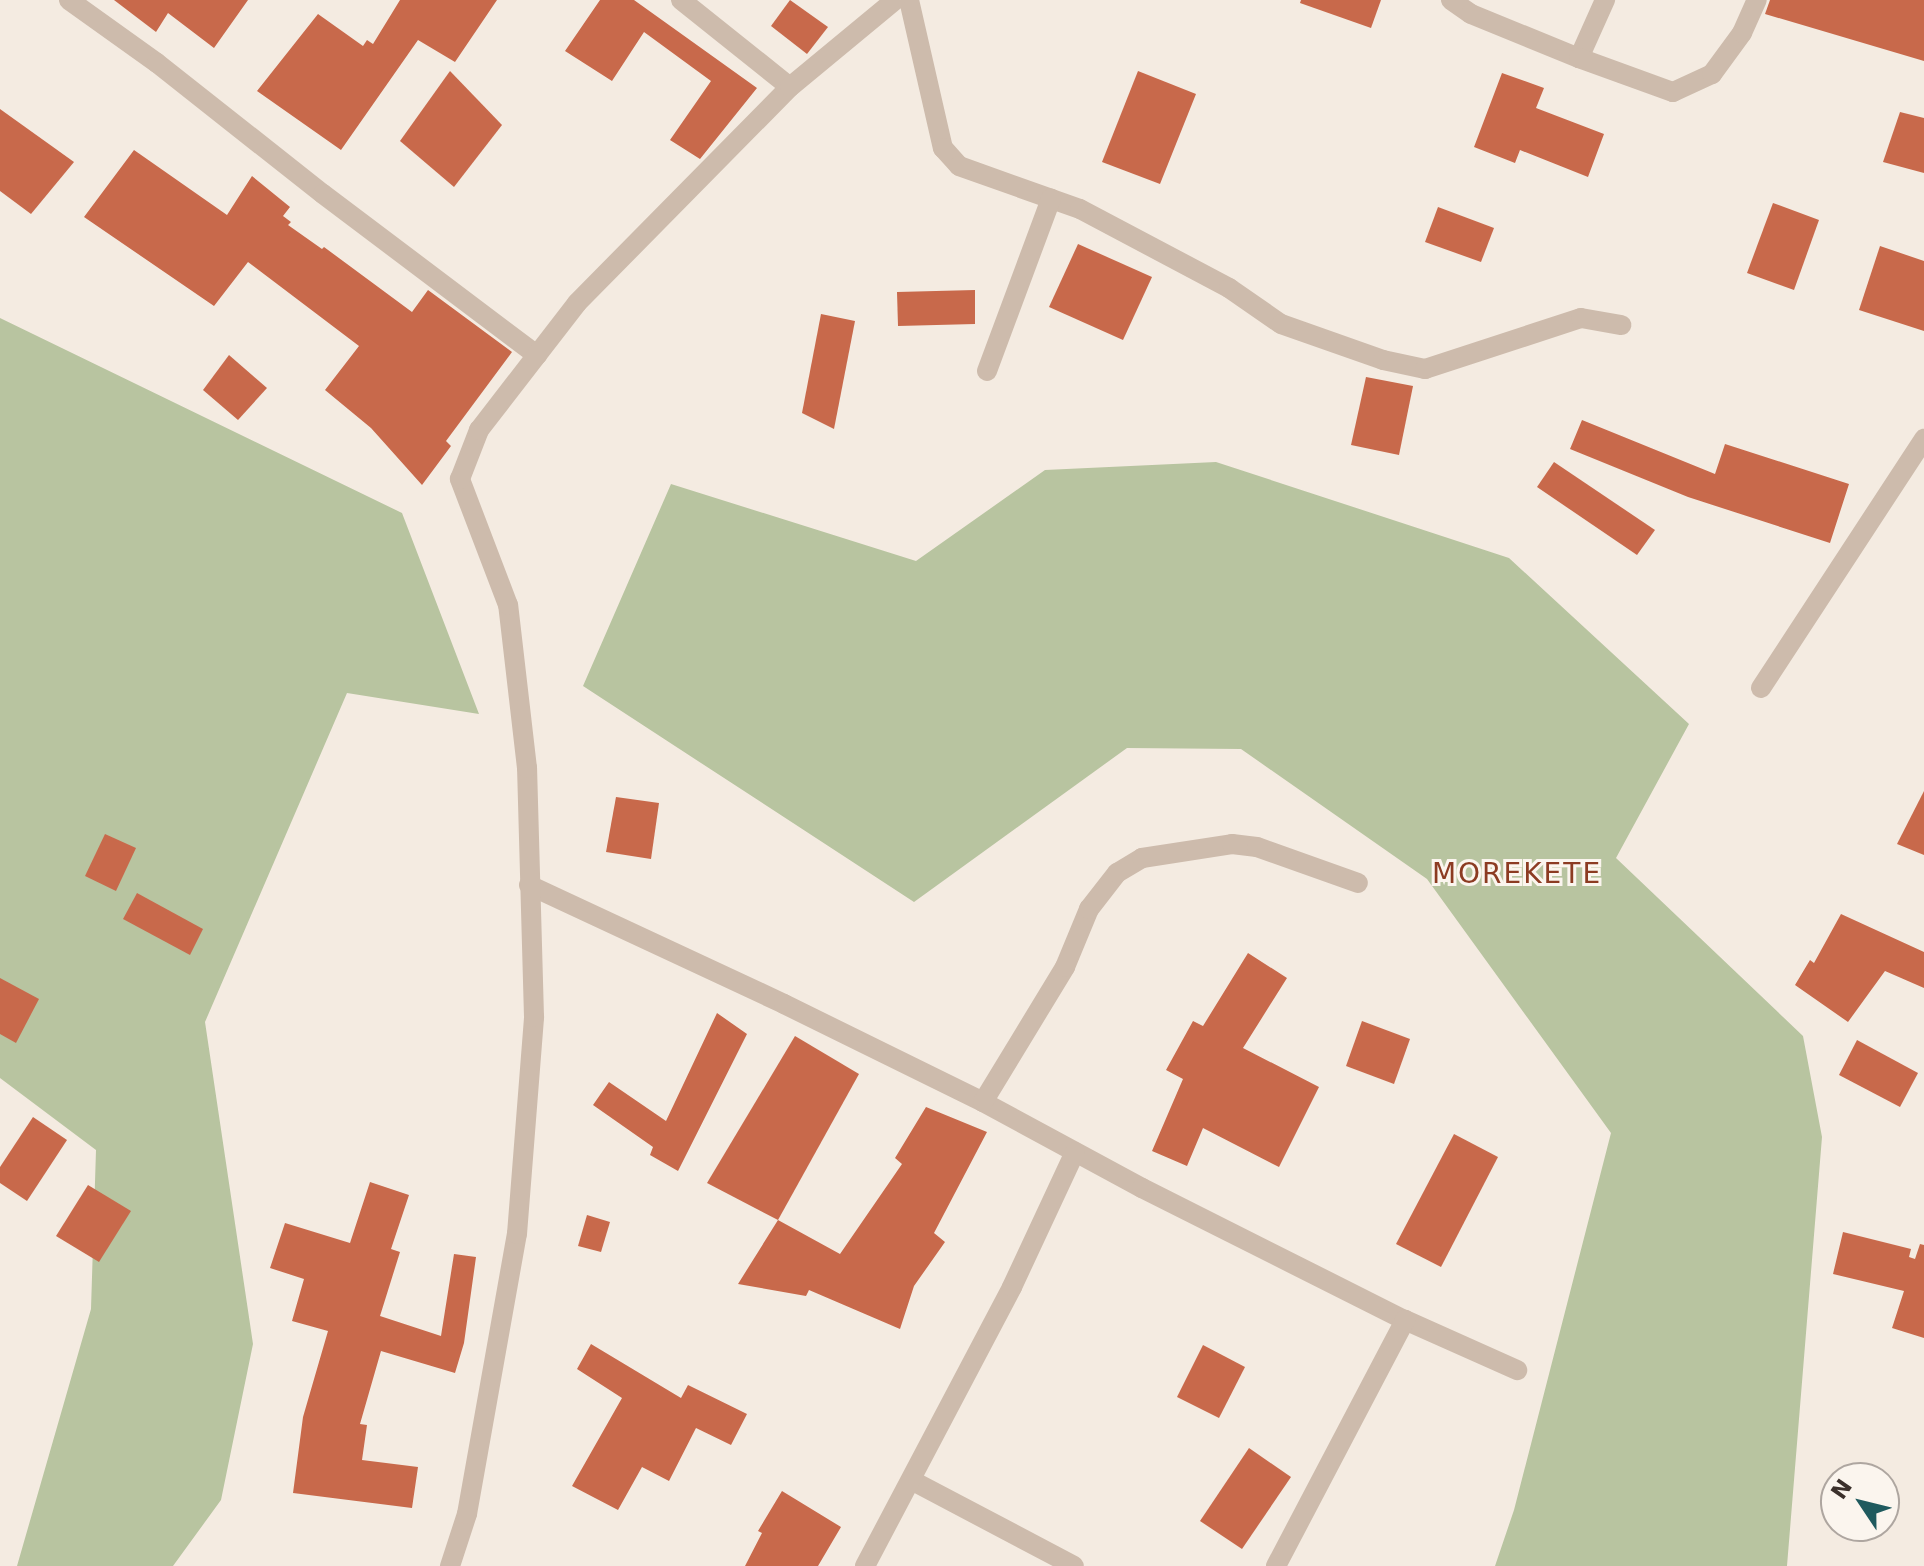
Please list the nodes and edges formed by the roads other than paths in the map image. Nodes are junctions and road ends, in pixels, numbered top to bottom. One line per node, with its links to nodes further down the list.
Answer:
1 (69, 0): 12 (street)
2 (681, 0): 9 (street)
3 (895, 0): 9 (street)
4 (909, 0): 10 (street)
5 (1451, 0): 8 (street)
6 (1605, 0): 8 (street)
7 (1757, 0): 8 (street)
8 (1579, 58)
9 (790, 87): 12 (street)
10 (1051, 199): 11 (street); 13 (street)
11 (1621, 325)
12 (537, 355): 17 (street)
13 (987, 371)
14 (1922, 446): 15 (street)
15 (1761, 688)
16 (1358, 883): 18 (street)
17 (529, 885): 18 (street); 23 (street)
18 (983, 1102): 19 (street)
19 (1075, 1152): 20 (street); 22 (street)
20 (1405, 1320): 21 (street); 26 (street)
21 (1517, 1370)
22 (911, 1480): 24 (street); 25 (street)
23 (450, 1566)
24 (865, 1566)
25 (1074, 1566)
26 (1276, 1566)

